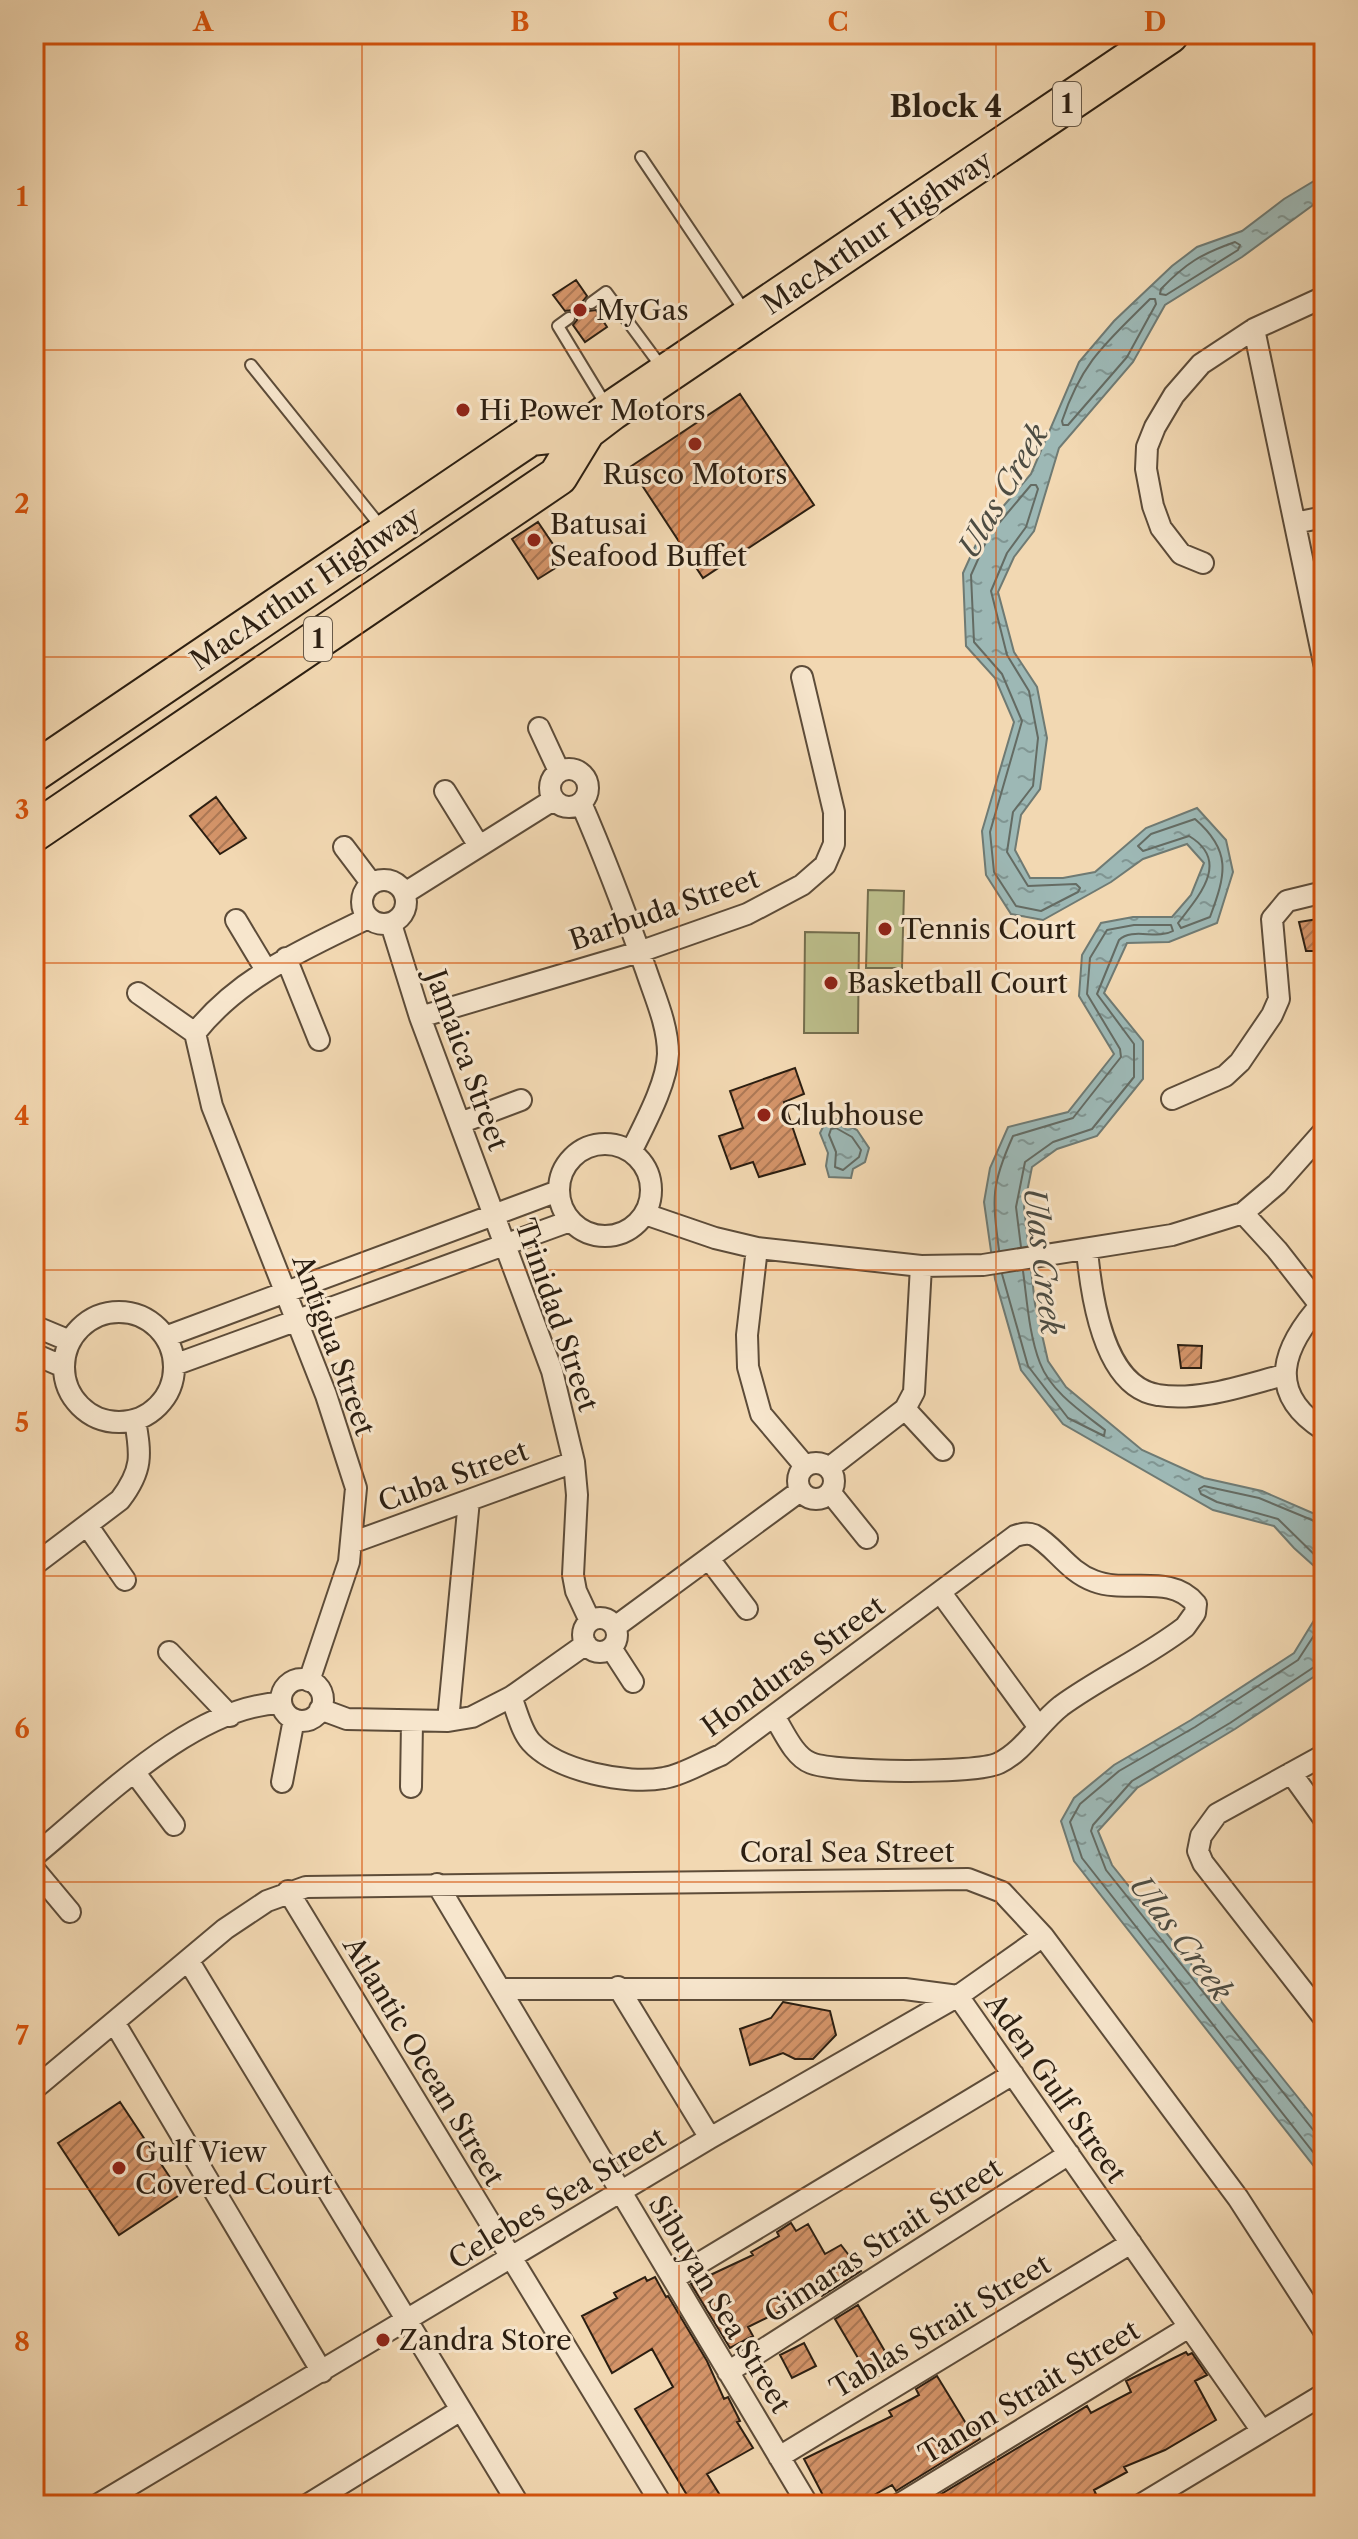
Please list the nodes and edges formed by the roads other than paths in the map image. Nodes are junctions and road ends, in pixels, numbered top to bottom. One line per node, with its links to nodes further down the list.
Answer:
1 (1169, 34): 6 (highway, MacArthur Highway / 1)
2 (641, 157): 6 (lane)
3 (1324, 297): 7 (street)
4 (591, 303): 9 (lane)
5 (569, 318): 10 (lane)
6 (749, 318): 9 (highway, MacArthur Highway / 1)
7 (1254, 329): 12 (street); 14 (street)
8 (251, 365): 13 (lane)
9 (666, 374): 10 (highway, MacArthur Highway / 1)
10 (598, 420): 13 (highway, MacArthur Highway / 1); 23 (highway, MacArthur Highway / 1)
11 (1324, 517): 12 (street)
12 (1295, 523): 15 (street)
13 (386, 533): 19 (highway, MacArthur Highway / 1)
14 (1203, 563)
15 (1324, 663)
16 (802, 677): 32 (street, Barbuda Street)
17 (539, 728): 18 (street)
18 (559, 771): 21 (street); 22 (street)
19 (34, 772)
20 (445, 791): 24 (street)
21 (553, 800): 22 (street); 24 (street)
22 (581, 803): 32 (street)
23 (34, 832)
24 (479, 846): 28 (street)
25 (344, 847): 26 (street)
26 (372, 884): 28 (street); 29 (street)
27 (1324, 892): 39 (street)
28 (405, 893): 31 (street)
29 (368, 918): 31 (street); 33 (street)
30 (236, 920): 34 (street)
31 (391, 924): 36 (street, Jamaica Street)
32 (639, 952): 36 (street, Barbuda Street); 43 (street)
33 (286, 958): 34 (street); 38 (street)
34 (266, 970): 37 (street)
35 (138, 993): 37 (street)
36 (420, 1017): 41 (street, Jamaica Street)
37 (195, 1033): 53 (street, Antigua Street)
38 (319, 1040)
39 (1172, 1099)
40 (521, 1100): 41 (street)
41 (460, 1123): 47 (street, Jamaica Street)
42 (1324, 1131): 45 (street)
43 (631, 1152): 44 (street); 46 (street)
44 (558, 1191): 47 (street); 48 (street)
45 (1243, 1213): 51 (street); 54 (street)
46 (645, 1214): 48 (street); 50 (street)
47 (493, 1215): 49 (street, Trinidad Street); 53 (street)
48 (570, 1221): 49 (street)
49 (504, 1245): 55 (street); 67 (street, Trinidad Street)
50 (757, 1248): 52 (street); 68 (street)
51 (1087, 1250): 52 (street); 62 (street)
52 (921, 1266): 63 (street)
53 (286, 1292): 55 (street, Antigua Street); 57 (street)
54 (1322, 1303): 62 (street)
55 (298, 1320): 60 (street); 75 (street, Antigua Street)
56 (34, 1326): 58 (street)
57 (165, 1337): 58 (street); 60 (street)
58 (70, 1341): 61 (street)
59 (34, 1354): 61 (street)
60 (174, 1365): 64 (street)
61 (64, 1367): 64 (street)
62 (1284, 1375): 65 (street)
63 (905, 1409): 66 (street); 69 (street)
64 (135, 1420): 73 (street)
65 (1324, 1430)
66 (943, 1450)
67 (574, 1462): 72 (street, Cuba Street); 81 (street, Trinidad Street)
68 (805, 1466): 69 (street); 70 (street)
69 (829, 1468): 71 (street)
70 (800, 1491): 71 (street); 76 (street)
71 (830, 1492): 74 (street)
72 (469, 1500): 75 (street, Cuba Street); 93 (street)
73 (87, 1525): 77 (street); 78 (street)
74 (867, 1538)
75 (351, 1543): 86 (street, Antigua Street)
76 (709, 1559): 80 (street); 82 (street)
77 (34, 1565)
78 (125, 1580)
79 (941, 1593): 92 (street, Honduras Street); 95 (street); 95 (street, Honduras Street)
80 (747, 1609)
81 (590, 1621): 82 (street); 83 (street)
82 (615, 1627): 84 (street)
83 (586, 1644): 84 (street); 88 (street)
84 (611, 1648): 87 (street)
85 (169, 1652): 91 (street)
86 (309, 1681): 89 (street); 90 (street)
87 (633, 1682)
88 (511, 1697): 92 (street, Honduras Street); 93 (street)
89 (320, 1709): 90 (street); 94 (street)
90 (287, 1711): 91 (street); 99 (street)
91 (230, 1716): 97 (street)
92 (774, 1716): 95 (street)
93 (448, 1721): 94 (street)
94 (412, 1722): 100 (street)
95 (1038, 1726)
96 (1324, 1755): 98 (street)
97 (135, 1773): 102 (street); 103 (street)
98 (1291, 1773): 101 (street); 113 (street)
99 (282, 1782)
100 (411, 1787)
101 (1324, 1819)
102 (174, 1825)
103 (34, 1856)
104 (34, 1869): 107 (street)
105 (437, 1884): 106 (street, Coral Sea Street); 108 (street, Coral Sea Street); 111 (street, Sibuyan Sea Street)
106 (288, 1891): 109 (street); 121 (street, Atlantic Ocean Street)
107 (70, 1912)
108 (1043, 1936): 112 (street, Celebes Sea Street); 125 (street, Coral Sea Street)
109 (188, 1960): 114 (street); 123 (street)
110 (618, 1987): 111 (street, Aden Gulf Street); 112 (street, Aden Gulf Street); 117 (street)
111 (500, 1989): 119 (street, Sibuyan Sea Street)
112 (958, 1996): 115 (street, Aden Gulf Street); 117 (street, Celebes Sea Street)
113 (1324, 2018)
114 (114, 2022): 116 (street); 126 (street)
115 (1013, 2074): 118 (street, Aden Gulf Street); 122 (street)
116 (34, 2089)
117 (710, 2138): 119 (street, Celebes Sea Street)
118 (1069, 2154): 120 (street, Aden Gulf Street); 127 (street, Gimaras Strait Street)
119 (621, 2192): 121 (street, Celebes Sea Street); 122 (street, Sibuyan Sea Street)
120 (1131, 2243): 124 (street, Aden Gulf Street); 131 (street, Tablas Strait Street)
121 (512, 2258): 123 (street, Celebes Sea Street); 135 (street, Atlantic Ocean Street)
122 (673, 2279): 127 (street, Sibuyan Sea Street)
123 (407, 2321): 126 (street, Celebes Sea Street); 129 (street)
124 (1189, 2327): 130 (street, Aden Gulf Street); 137 (street, Tanon Strait Street)
125 (1324, 2331)
126 (322, 2372): 133 (street, Celebes Sea Street)
127 (728, 2372): 131 (street, Sibuyan Sea Street)
128 (1324, 2394): 130 (street)
129 (461, 2410): 132 (street); 134 (street)
130 (1262, 2431): 138 (street)
131 (779, 2457): 136 (street, Sibuyan Sea Street)
132 (512, 2502)
133 (97, 2505)
134 (307, 2505)
135 (662, 2505)
136 (808, 2505)
137 (898, 2505)
138 (1140, 2505)

